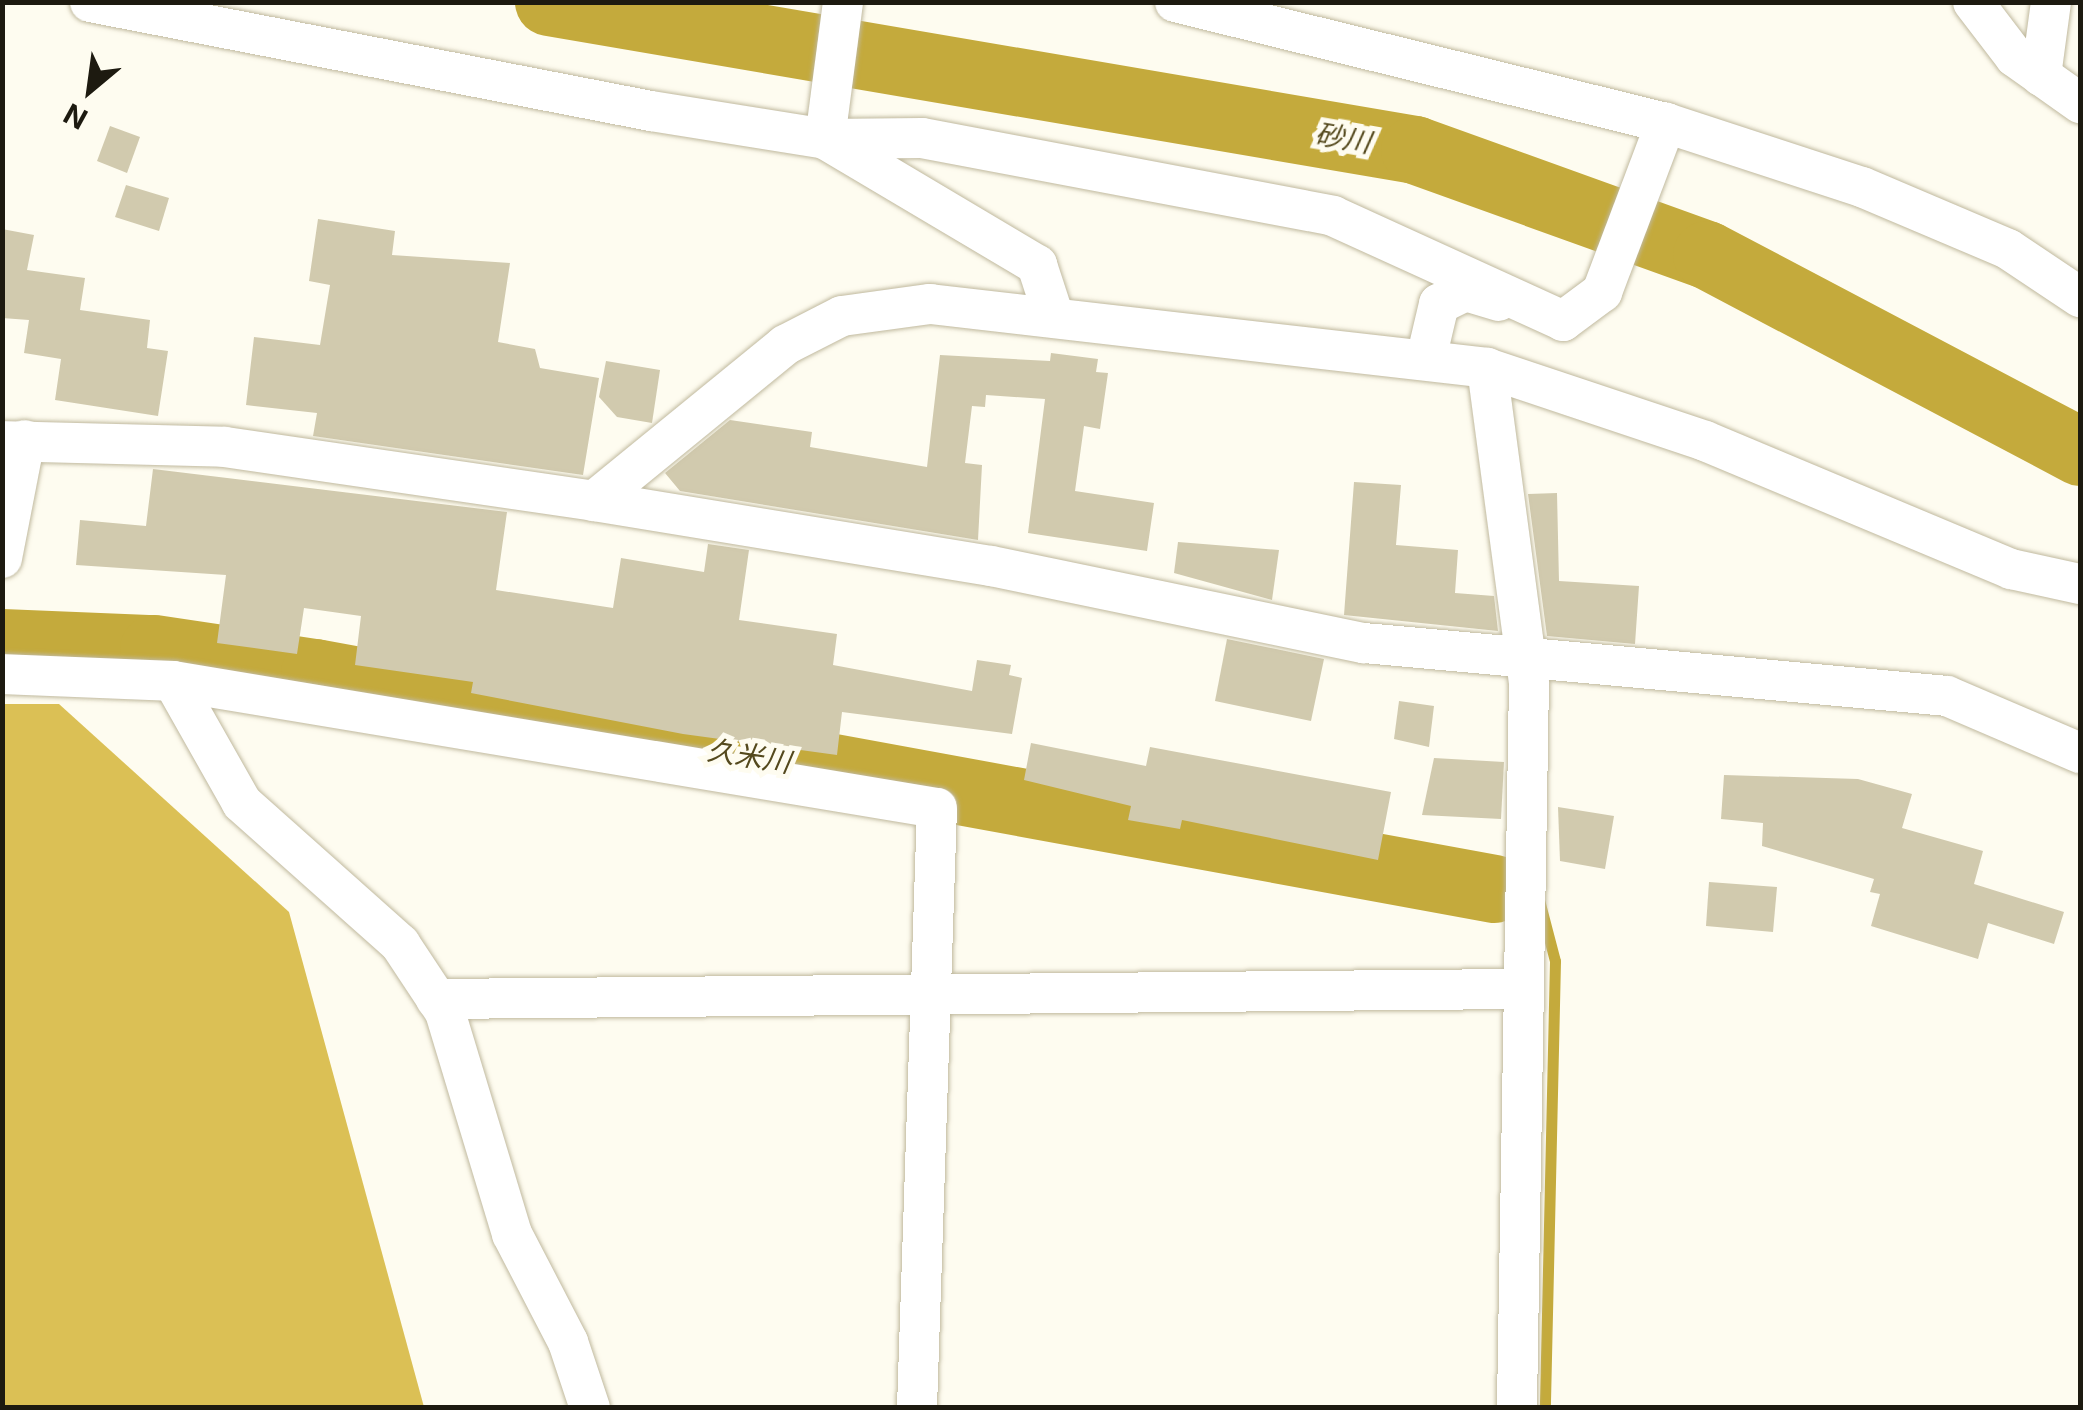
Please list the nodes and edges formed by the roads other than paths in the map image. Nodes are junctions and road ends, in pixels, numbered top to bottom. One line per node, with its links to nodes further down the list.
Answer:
1 (90, 2): 9 (street)
2 (842, 2): 9 (street)
3 (1175, 2): 8 (street)
4 (1973, 2): 6 (street)
5 (2051, 2): 6 (street)
6 (2042, 76): 7 (street)
7 (2080, 103)
8 (1666, 124): 10 (street); 12 (street)
9 (825, 139): 11 (street); 12 (street)
10 (2080, 297)
11 (1054, 316): 13 (street); 16 (street)
12 (1562, 321): 13 (street)
13 (1426, 358): 14 (street)
14 (1487, 368): 18 (street); 19 (street)
15 (14, 440): 16 (street); 17 (street)
16 (594, 501): 19 (street)
17 (2, 558)
18 (2080, 584)
19 (1524, 660): 22 (street); 23 (street)
20 (2, 674): 21 (street)
21 (173, 681): 24 (street); 25 (street)
22 (2080, 753)
23 (1522, 990): 24 (street); 28 (street)
24 (932, 996): 25 (street); 27 (street)
25 (436, 999): 26 (street)
26 (590, 1408)
27 (918, 1408)
28 (1517, 1408)

